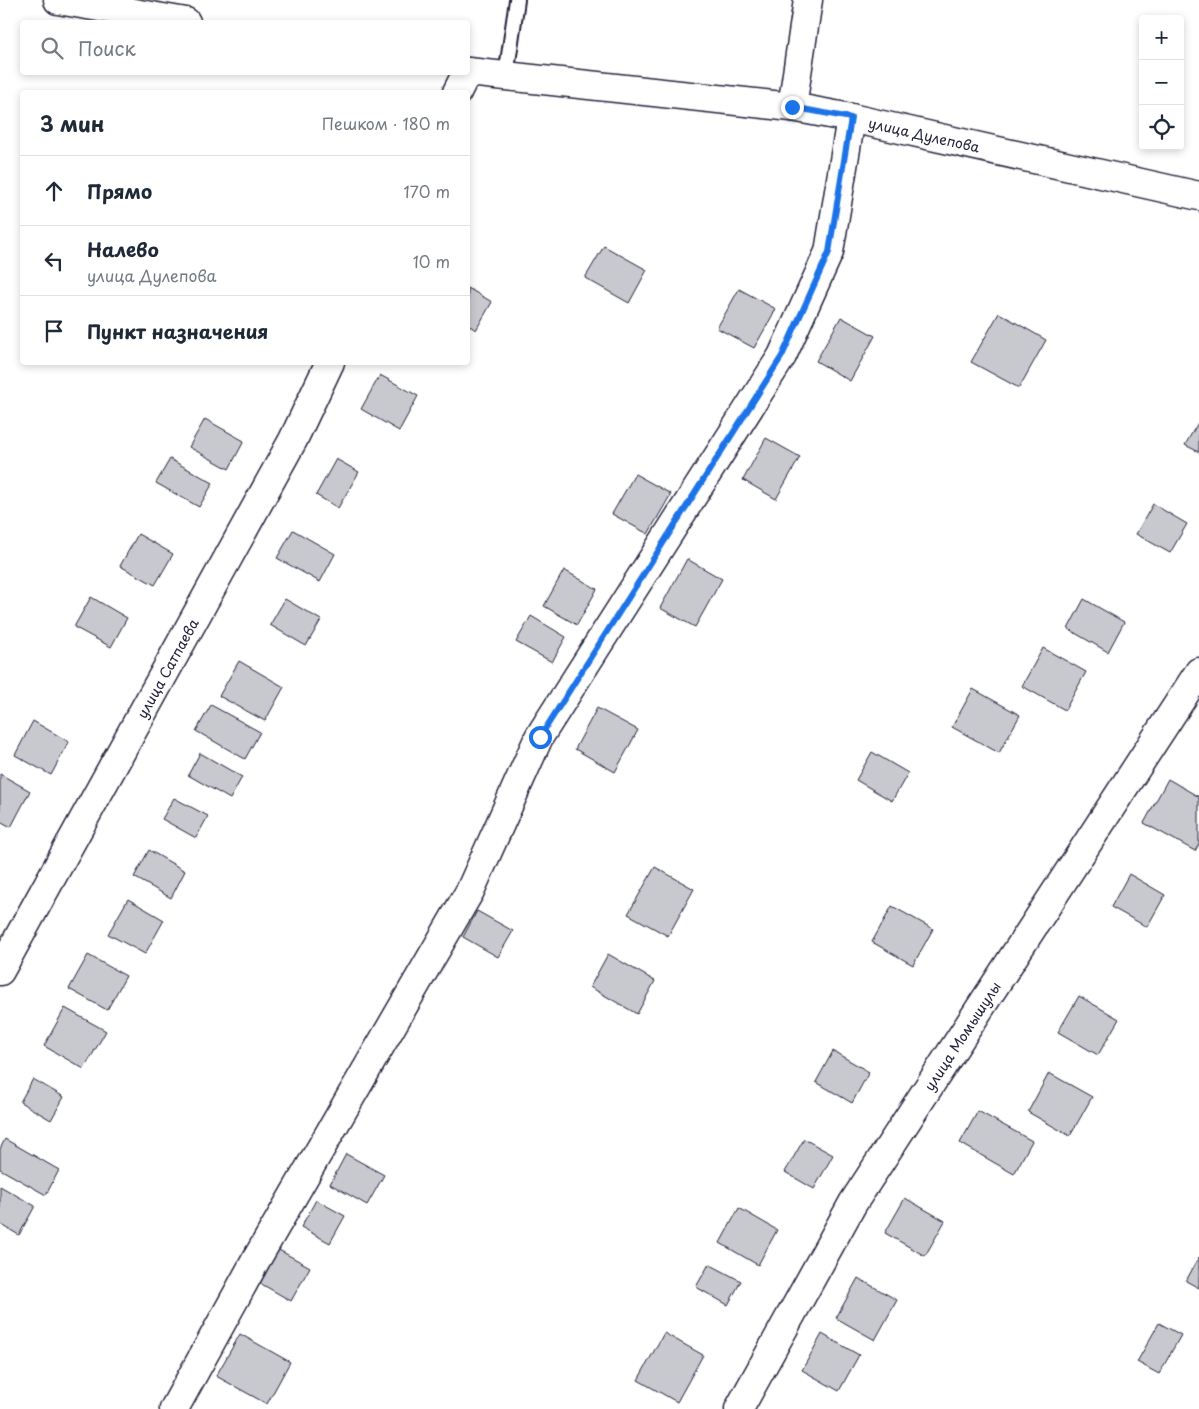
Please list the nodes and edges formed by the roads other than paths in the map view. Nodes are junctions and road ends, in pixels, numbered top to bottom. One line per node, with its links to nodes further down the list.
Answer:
1 (58, 0): 4 (street)
2 (517, 0): 7 (lane)
3 (808, 0): 9 (street)
4 (174, 20)
5 (470, 72): 7 (street, улица Дулепова)
6 (466, 75): 8 (street)
7 (506, 76): 9 (street, улица Дулепова)
8 (458, 90)
9 (792, 107): 10 (street, улица Дулепова)
10 (851, 118): 11 (street, улица Дулепова); 15 (street)
11 (1199, 196)
12 (329, 365): 14 (street, улица Сатпаева)
13 (1199, 672): 16 (street, улица Момышулы)
14 (0, 972)
15 (174, 1409)
16 (739, 1409)

